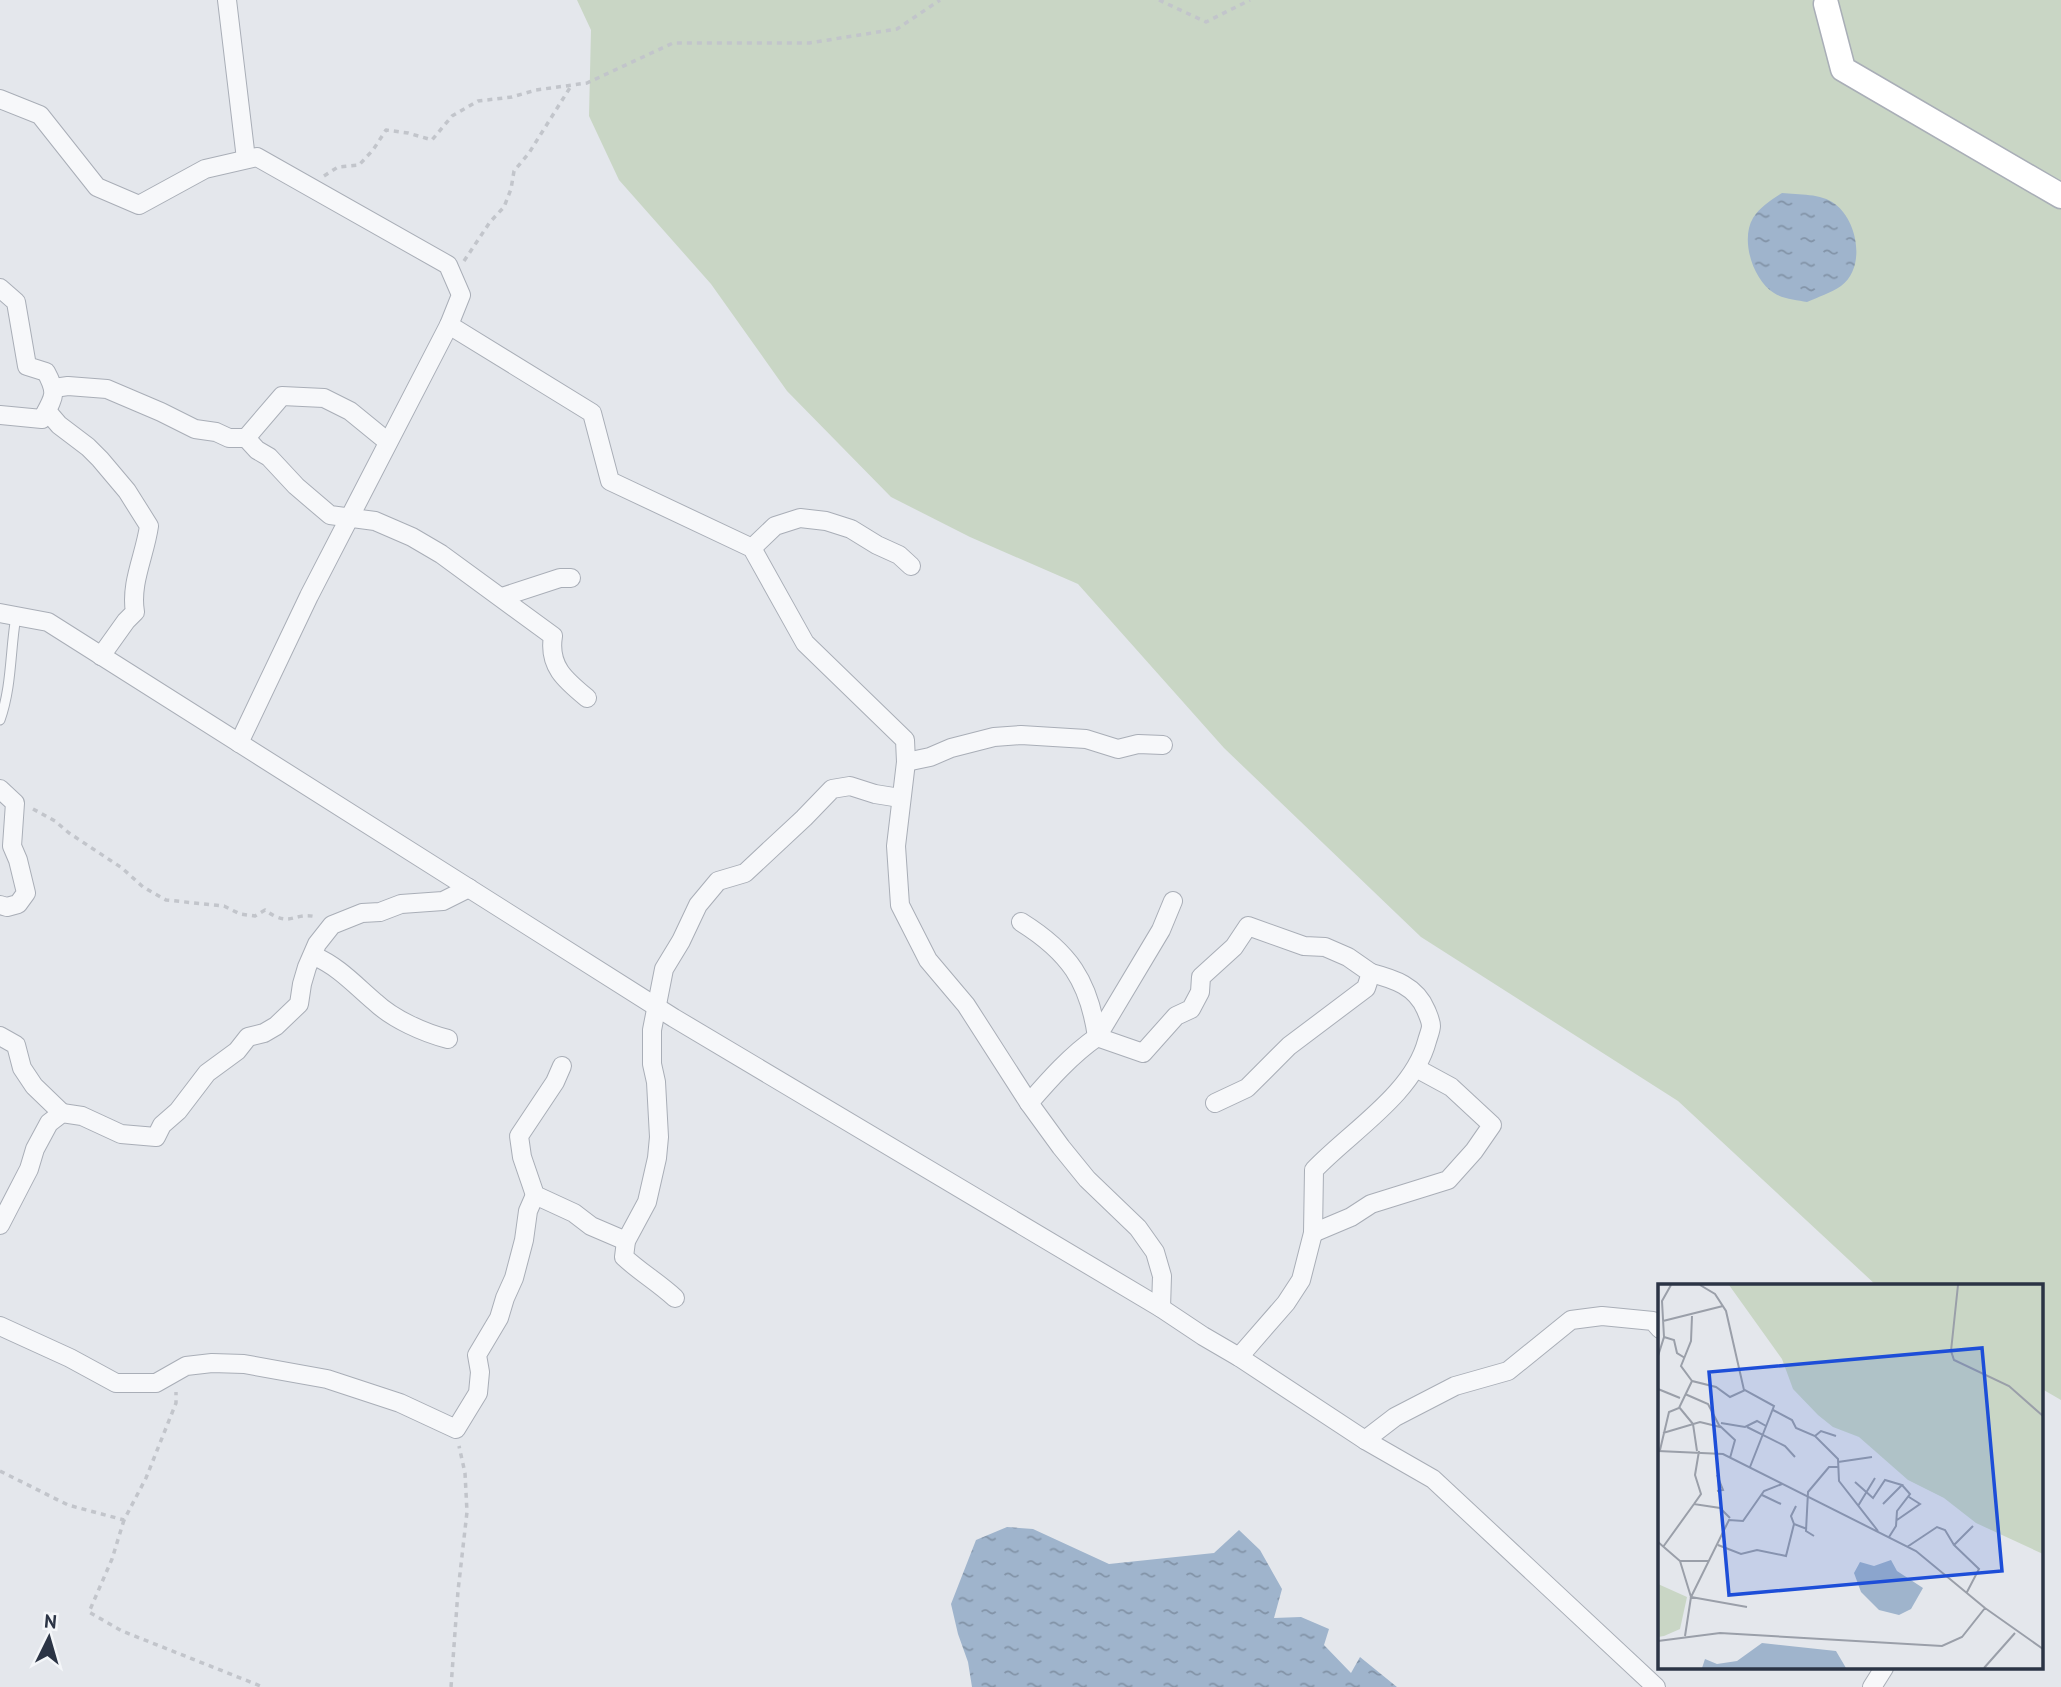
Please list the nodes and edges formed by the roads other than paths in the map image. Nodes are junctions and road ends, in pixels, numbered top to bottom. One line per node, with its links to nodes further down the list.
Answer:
1 (227, 0): 4 (street)
2 (1826, 2): 5 (main road)
3 (0, 99): 4 (street)
4 (246, 159): 7 (street)
5 (2061, 196)
6 (0, 288): 8 (street)
7 (449, 325): 12 (street); 14 (street)
8 (54, 388): 9 (street); 11 (street)
9 (47, 411): 10 (street); 19 (street)
10 (0, 415)
11 (246, 438): 12 (street); 13 (street)
12 (388, 442): 13 (street)
13 (350, 516): 17 (street); 22 (street)
14 (752, 548): 15 (street); 24 (street)
15 (911, 566)
16 (571, 578): 17 (street)
17 (502, 597): 20 (street)
18 (8, 614): 19 (street); 21 (lane)
19 (101, 656): 22 (street)
20 (587, 698)
21 (0, 720)
22 (239, 743): 27 (street)
23 (1163, 745): 24 (street)
24 (906, 762): 26 (street)
25 (0, 789): 29 (street)
26 (900, 797): 33 (street); 39 (street)
27 (469, 888): 31 (street); 33 (street)
28 (1173, 901): 35 (street)
29 (0, 905)
30 (1021, 922): 35 (street)
31 (314, 956): 36 (street); 41 (street)
32 (1371, 973): 35 (street); 38 (street); 40 (street)
33 (657, 1007): 45 (street); 47 (street)
34 (0, 1036): 41 (street)
35 (1097, 1037): 39 (street)
36 (448, 1039)
37 (562, 1066): 42 (street)
38 (1416, 1068): 44 (street); 44 (street)
39 (1029, 1103): 47 (street)
40 (1215, 1103)
41 (62, 1113): 43 (street)
42 (536, 1195): 45 (street); 48 (street)
43 (0, 1225)
44 (1313, 1233): 50 (street)
45 (626, 1241): 46 (street)
46 (675, 1298)
47 (1161, 1308): 50 (street)
48 (0, 1326)
49 (1658, 1327): 51 (street)
50 (1239, 1357): 51 (street)
51 (1365, 1440): 53 (street)
52 (1883, 1670): 54 (street)
53 (1656, 1687)
54 (1872, 1687)

